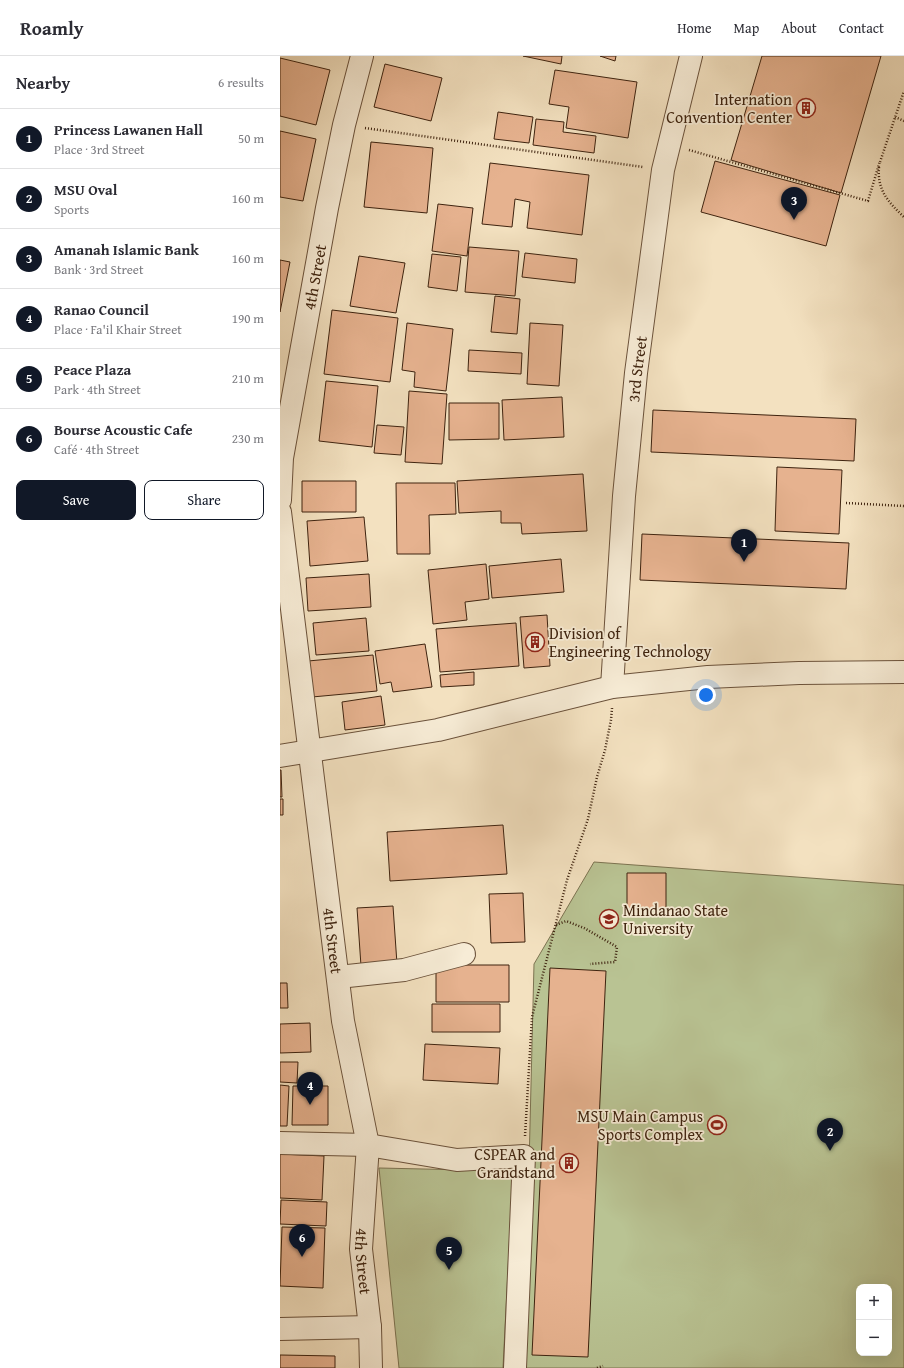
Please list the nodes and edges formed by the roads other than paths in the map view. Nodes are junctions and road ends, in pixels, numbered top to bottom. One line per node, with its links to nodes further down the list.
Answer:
1 (362, 56): 3 (street, 4th Street)
2 (691, 56): 6 (street, 3rd Street)
3 (280, 500)
4 (280, 512): 7 (street, 4th Street)
5 (904, 672): 6 (street)
6 (612, 686): 7 (street)
7 (310, 752): 8 (street); 12 (street, 4th Street)
8 (280, 756)
9 (464, 954): 10 (street)
10 (348, 976)
11 (280, 1144): 12 (street)
12 (368, 1145): 13 (street, 4th Street); 16 (street)
13 (370, 1327): 14 (street); 15 (street, 4th Street)
14 (280, 1329)
15 (372, 1368)
16 (515, 1368)

